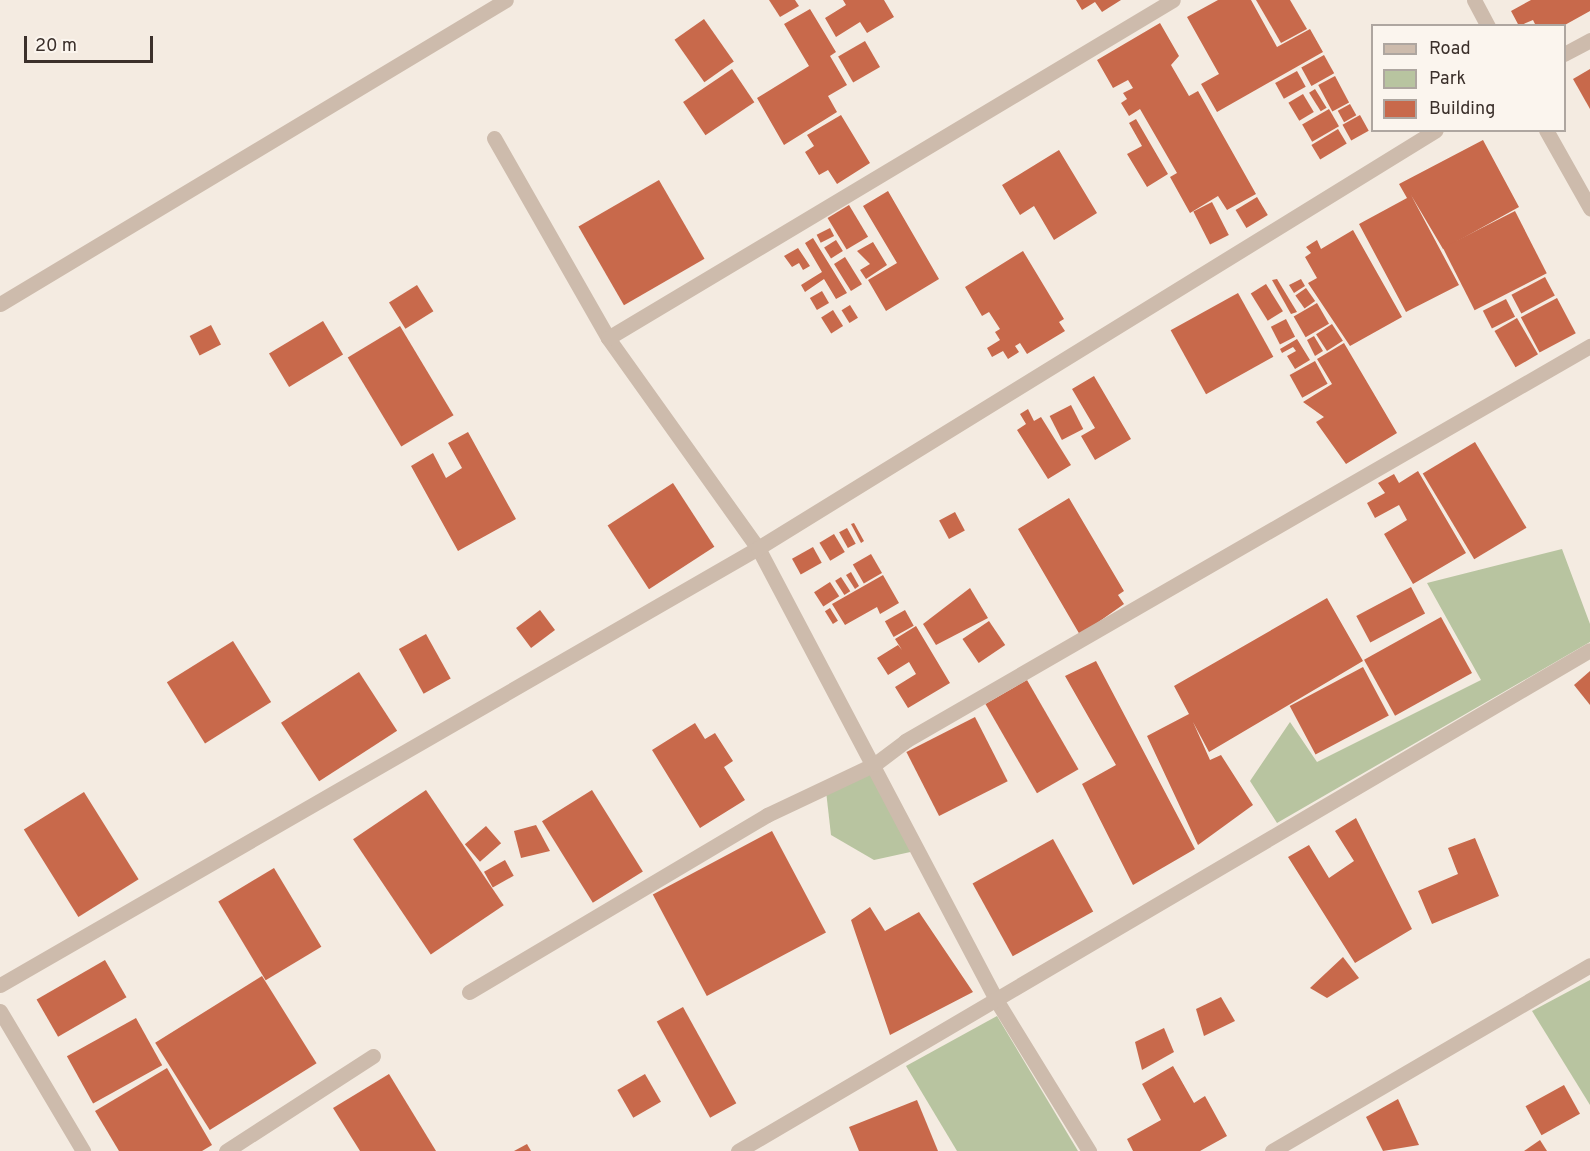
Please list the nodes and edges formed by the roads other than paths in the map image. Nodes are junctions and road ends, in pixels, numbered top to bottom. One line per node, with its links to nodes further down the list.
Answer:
1 (506, 0): 11 (street)
2 (1173, 0): 12 (street)
3 (1473, 0): 4 (street)
4 (1487, 24)
5 (1590, 39): 6 (street)
6 (1566, 53)
7 (1433, 132): 14 (street)
8 (1547, 132): 10 (street)
9 (494, 138): 12 (street)
10 (1590, 208)
11 (0, 304)
12 (608, 338): 14 (street)
13 (1590, 346): 16 (street)
14 (758, 548): 16 (street); 18 (street)
15 (1590, 650): 20 (street)
16 (875, 764): 19 (street); 20 (street)
17 (1590, 965): 27 (street)
18 (0, 985)
19 (469, 992)
20 (998, 1003): 25 (street); 26 (street)
21 (0, 1011): 23 (street)
22 (373, 1056): 24 (street)
23 (83, 1151)
24 (226, 1151)
25 (738, 1151)
26 (1089, 1151)
27 (1272, 1151)

